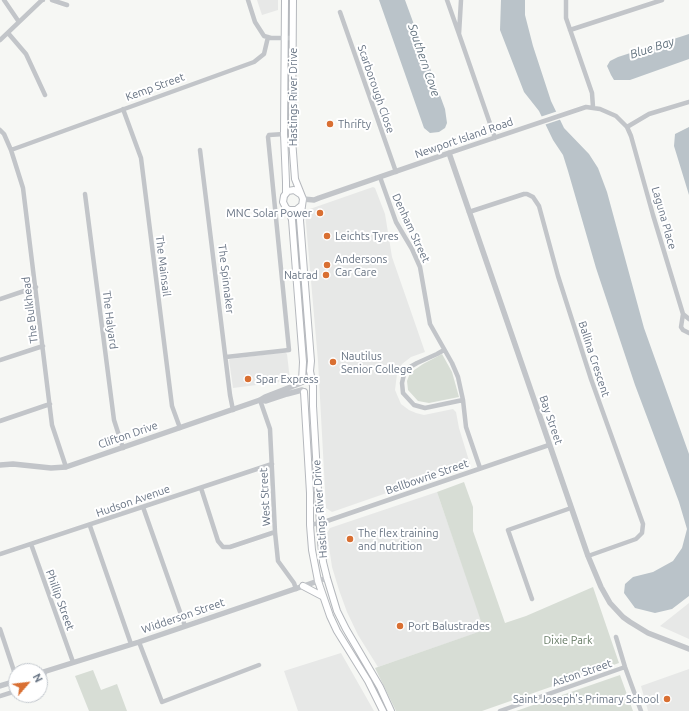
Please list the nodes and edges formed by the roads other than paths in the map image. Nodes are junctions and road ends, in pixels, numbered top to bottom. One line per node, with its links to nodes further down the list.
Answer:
1 (4, 0): 13 (street)
2 (43, 0): 13 (street)
3 (52, 0): 11 (street)
4 (248, 0): 17 (street)
5 (285, 0): 18 (main road, Hastings River Drive)
6 (293, 0): 19 (main road, Hastings River Drive)
7 (447, 0): 16 (street)
8 (461, 0): 16 (street)
9 (566, 0): 14 (street)
10 (662, 0): 14 (street)
11 (67, 6)
12 (340, 12): 32 (street, Scarborough Close)
13 (19, 22): 15 (street)
14 (570, 30): 23 (street)
15 (8, 33): 20 (street); 21 (street)
16 (459, 34): 28 (street)
17 (268, 37): 18 (street); 24 (street, Kemp Street)
18 (285, 38): 19 (street); 27 (main road, Hastings River Drive)
19 (292, 38): 36 (main road, Hastings River Drive)
20 (0, 40)
21 (44, 95)
22 (689, 102): 25 (street)
23 (593, 107): 25 (street); 28 (street, Newport Island Road)
24 (123, 109): 29 (street, Kemp Street); 56 (street, The Mainsail)
25 (627, 127): 41 (street, Laguna Place)
26 (0, 130): 29 (street, The Bulkhead)
27 (284, 134): 34 (main road, Hastings River Drive); 46 (street, Hastings River Drive)
28 (495, 138): 31 (street, Newport Island Road)
29 (11, 150): 39 (street, The Bulkhead)
30 (200, 150): 46 (street, The Spinnaker)
31 (449, 153): 32 (street, Newport Island Road); 38 (street, Bay Street)
32 (396, 172): 33 (street, Newport Island Road)
33 (380, 177): 36 (street, Newport Island Road); 45 (street, Denham Street)
34 (286, 193): 36 (main road); 37 (main road)
35 (85, 194): 58 (street, The Halyard)
36 (301, 200): 37 (main road); 49 (main road, Hastings River Drive)
37 (289, 210): 48 (main road)
38 (469, 212): 57 (street, Bay Street); 72 (street, Ballina Crescent)
39 (36, 287): 40 (street); 44 (street, The Bulkhead)
40 (0, 298)
41 (683, 314): 42 (street); 43 (street, Laguna Place)
42 (689, 319)
43 (689, 334)
44 (43, 346): 47 (street); 53 (street, The Bulkhead)
45 (444, 350): 52 (street, Denham Street); 52 (street)
46 (226, 357): 54 (street, The Spinnaker)
47 (0, 360)
48 (302, 382): 49 (main road); 50 (main road, Hastings River Drive); 51 (street, Clifton Drive)
49 (312, 385): 50 (main road); 66 (main road, Hastings River Drive)
50 (303, 391): 51 (street, Clifton Drive); 67 (main road, Hastings River Drive)
51 (260, 400): 54 (street, Clifton Drive); 59 (street, West Street)
52 (463, 400): 62 (street, Denham Street)
53 (50, 404): 55 (street); 61 (street, The Bulkhead)
54 (233, 410): 56 (street, Clifton Drive)
55 (0, 421)
56 (180, 428): 58 (street, Clifton Drive)
57 (549, 446): 62 (street, Bellbowrie Street); 65 (street, Bay Street)
58 (123, 448): 61 (street, Clifton Drive)
59 (272, 464): 63 (street, Hudson Avenue); 69 (street, West Street)
60 (0, 465): 61 (street, Clifton Drive)
61 (66, 467)
62 (480, 468): 66 (street, Bellbowrie Street)
63 (201, 488): 64 (street, Hudson Avenue); 69 (street)
64 (143, 507): 68 (street, Hudson Avenue); 78 (street)
65 (571, 508): 72 (street, Bay Street); 77 (street)
66 (320, 524): 67 (street, Bellbowrie Street); 73 (main road, Hastings River Drive)
67 (310, 525): 74 (main road, Hastings River Drive)
68 (90, 526): 70 (street, Hudson Avenue); 82 (street)
69 (275, 532): 75 (street, West Street)
70 (31, 544): 71 (street, Hudson Avenue); 84 (street, Phillip Street)
71 (0, 554)
72 (588, 556): 83 (street, Bay Street)
73 (327, 578): 74 (street, Widderson Street); 90 (main road, Hastings River Drive)
74 (318, 581): 75 (street, Widderson Street); 76 (main road, Hastings River Drive)
75 (299, 587): 76 (main road); 78 (street, Widderson Street)
76 (322, 596): 89 (main road, Hastings River Drive)
77 (532, 599)
78 (185, 626): 81 (street, Widderson Street)
79 (0, 629): 85 (street)
80 (616, 637): 87 (street)
81 (139, 642): 82 (street, Widderson Street); 86 (street)
82 (131, 644): 84 (street, Widderson Street)
83 (689, 649)
84 (73, 662): 88 (street, Widderson Street)
85 (11, 663)
86 (259, 666)
87 (625, 667): 91 (street, Aston Street); 92 (street)
88 (48, 670)
89 (383, 711)
90 (391, 711)
91 (500, 711)
92 (641, 711)

